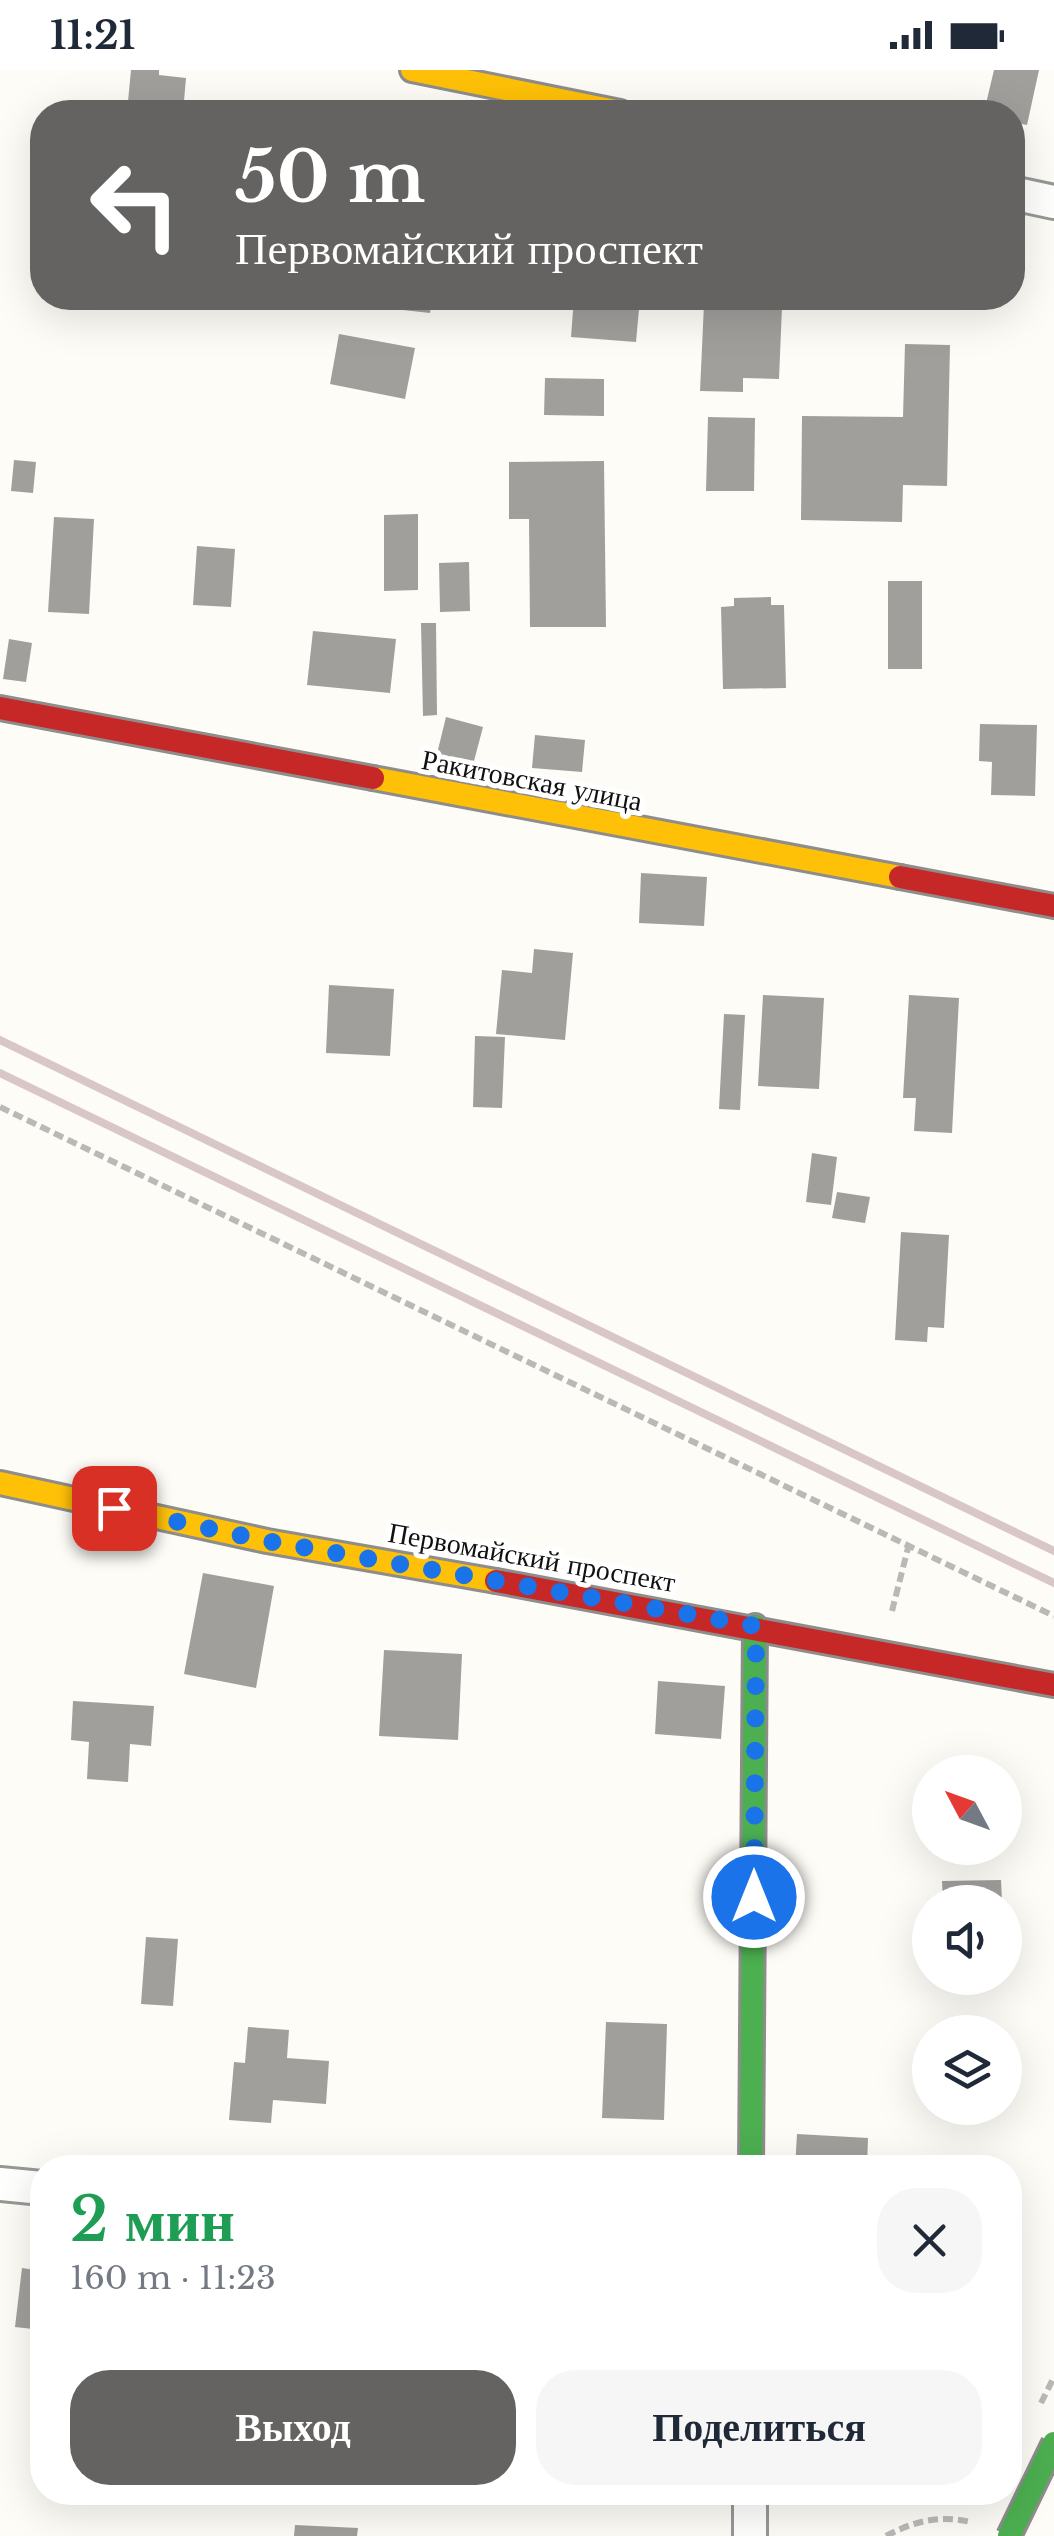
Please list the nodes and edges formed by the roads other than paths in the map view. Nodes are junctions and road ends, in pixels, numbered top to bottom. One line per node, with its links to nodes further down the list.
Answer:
1 (412, 70): 2 (street)
2 (561, 100)
3 (1025, 196): 4 (street)
4 (1054, 202)
5 (0, 708): 6 (street, Ракитовская улица)
6 (1054, 906)
7 (0, 1483): 8 (street, Первомайский проспект)
8 (756, 1626): 9 (street, Первомайский проспект); 10 (street)
9 (1054, 1685)
10 (752, 2155)
11 (0, 2184): 12 (street)
12 (30, 2187)
13 (1054, 2443): 16 (street, bridge)
14 (750, 2505): 15 (street)
15 (750, 2536)
16 (1009, 2536)

